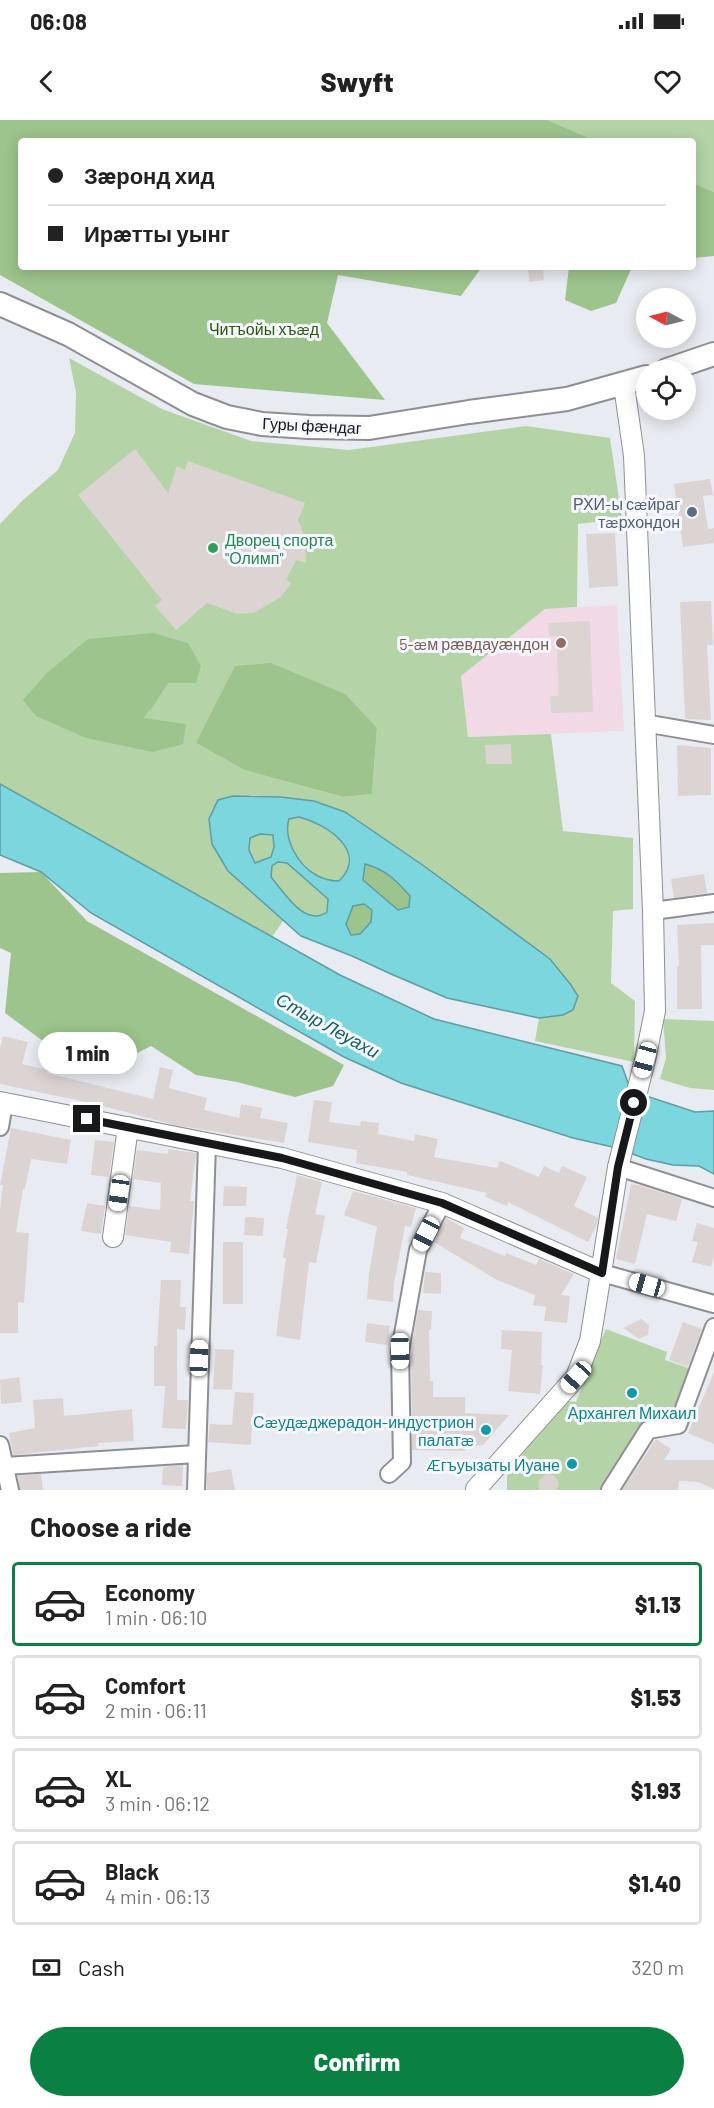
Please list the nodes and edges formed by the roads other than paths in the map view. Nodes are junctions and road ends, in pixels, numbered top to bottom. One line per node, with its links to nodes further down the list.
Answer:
1 (0, 304): 5 (main road, Гуры фӕндаг)
2 (714, 354): 3 (main road)
3 (696, 360)
4 (636, 381): 5 (main road, Гуры фӕндаг)
5 (624, 385): 6 (street)
6 (644, 723): 7 (street); 9 (street)
7 (714, 735)
8 (714, 903): 9 (street)
9 (653, 910): 14 (street)
10 (2, 1102): 11 (street); 12 (street)
11 (0, 1127)
12 (128, 1127): 13 (street); 17 (street)
13 (207, 1143): 16 (street); 22 (street)
14 (618, 1167): 15 (street); 18 (street)
15 (714, 1198)
16 (442, 1203): 18 (street); 24 (street)
17 (113, 1237)
18 (602, 1273): 19 (street); 27 (street)
19 (714, 1304)
20 (714, 1327): 28 (street)
21 (0, 1444): 23 (street)
22 (196, 1454): 23 (street); 26 (street)
23 (5, 1466): 25 (street)
24 (389, 1474)
25 (10, 1490)
26 (196, 1490)
27 (475, 1490)
28 (610, 1490)

